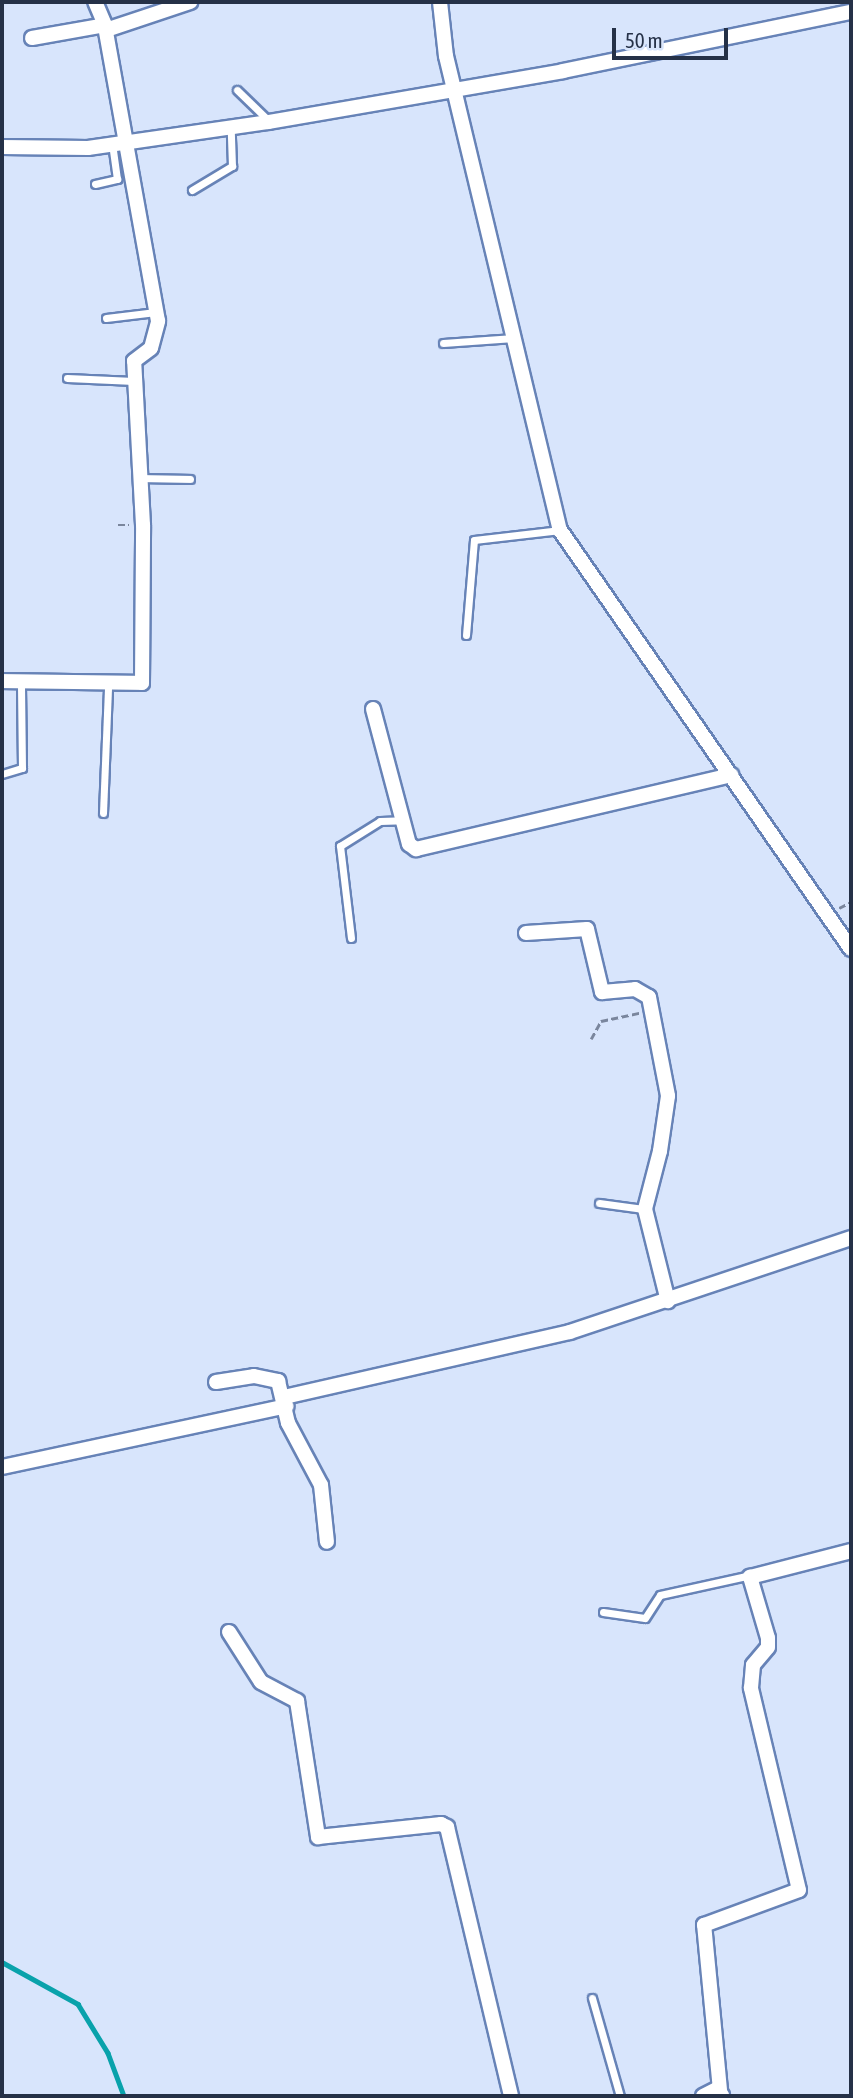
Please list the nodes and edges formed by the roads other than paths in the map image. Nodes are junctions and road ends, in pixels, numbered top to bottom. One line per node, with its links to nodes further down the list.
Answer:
1 (95, 2): 5 (street)
2 (190, 2): 5 (street)
3 (440, 2): 8 (street)
4 (851, 12): 8 (street)
5 (105, 28): 6 (street); 11 (street)
6 (32, 38)
7 (237, 90): 9 (lane)
8 (457, 97): 9 (street); 17 (street)
9 (269, 122): 10 (street)
10 (231, 130): 11 (street); 14 (lane)
11 (124, 144): 12 (street); 13 (lane); 15 (street)
12 (2, 147)
13 (95, 184)
14 (192, 190)
15 (156, 312): 16 (lane); 20 (street)
16 (106, 318)
17 (514, 338): 18 (lane); 23 (street)
18 (443, 343)
19 (67, 378): 20 (lane)
20 (134, 381): 21 (street)
21 (141, 478): 22 (lane); 27 (street)
22 (190, 479)
23 (561, 530): 24 (lane); 30 (street)
24 (466, 635)
25 (2, 681): 26 (street)
26 (21, 682): 27 (street); 29 (lane)
27 (107, 686): 31 (lane)
28 (373, 709): 32 (street)
29 (2, 774)
30 (731, 775): 32 (street); 35 (street)
31 (103, 813)
32 (404, 820): 34 (lane)
33 (526, 933): 37 (street)
34 (351, 938)
35 (851, 949)
36 (599, 1203): 37 (lane)
37 (645, 1209): 39 (street)
38 (851, 1238): 39 (street)
39 (668, 1301): 41 (street)
40 (216, 1382): 41 (street)
41 (285, 1401): 42 (street); 43 (street)
42 (2, 1467)
43 (327, 1542)
44 (851, 1551): 45 (street)
45 (751, 1575): 46 (lane); 49 (street)
46 (603, 1612)
47 (229, 1632): 50 (street)
48 (592, 1998): 51 (lane)
49 (721, 2093): 52 (street)
50 (511, 2096)
51 (620, 2096)
52 (703, 2096)

